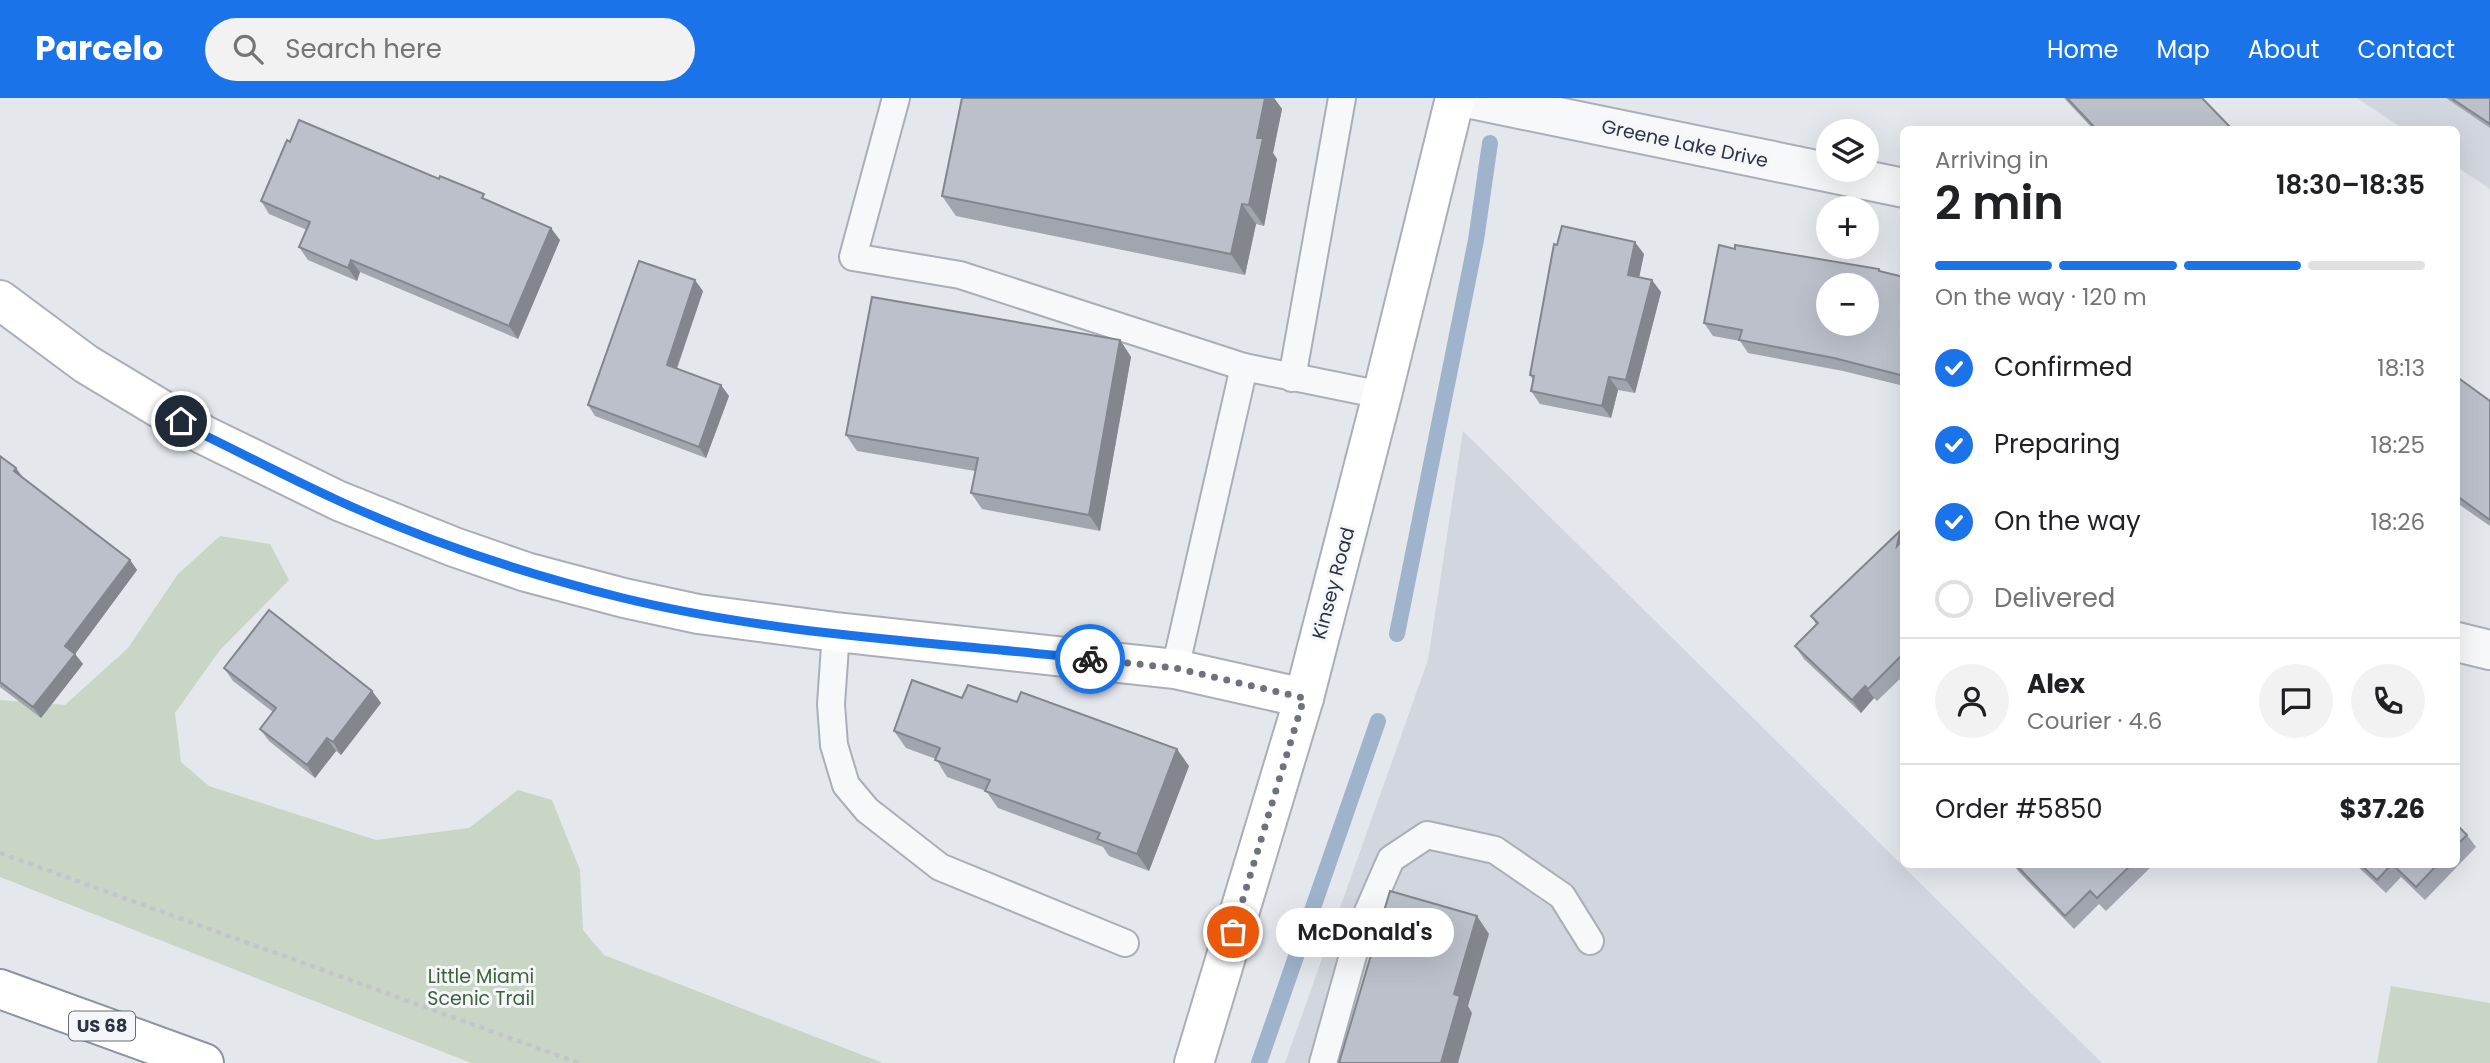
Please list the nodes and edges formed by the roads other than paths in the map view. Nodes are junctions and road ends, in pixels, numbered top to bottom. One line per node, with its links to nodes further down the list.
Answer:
1 (895, 98): 7 (lane)
2 (1342, 98): 8 (lane)
3 (1455, 98): 9 (main road, Kinsey Road)
4 (1466, 98): 5 (street, Greene Lake Drive)
5 (1900, 187)
6 (0, 300): 10 (main road)
7 (1244, 367): 8 (lane); 13 (lane)
8 (1292, 377): 9 (lane)
9 (1382, 395): 14 (main road, Kinsey Road)
10 (836, 632): 13 (main road); 16 (lane)
11 (2460, 643): 12 (street)
12 (2490, 650)
13 (1175, 668): 14 (main road)
14 (1304, 698): 19 (main road, Kinsey Road)
15 (1590, 941): 20 (lane)
16 (1125, 943)
17 (0, 989): 18 (main road, US 68)
18 (204, 1063)
19 (1194, 1063)
20 (1323, 1063)

